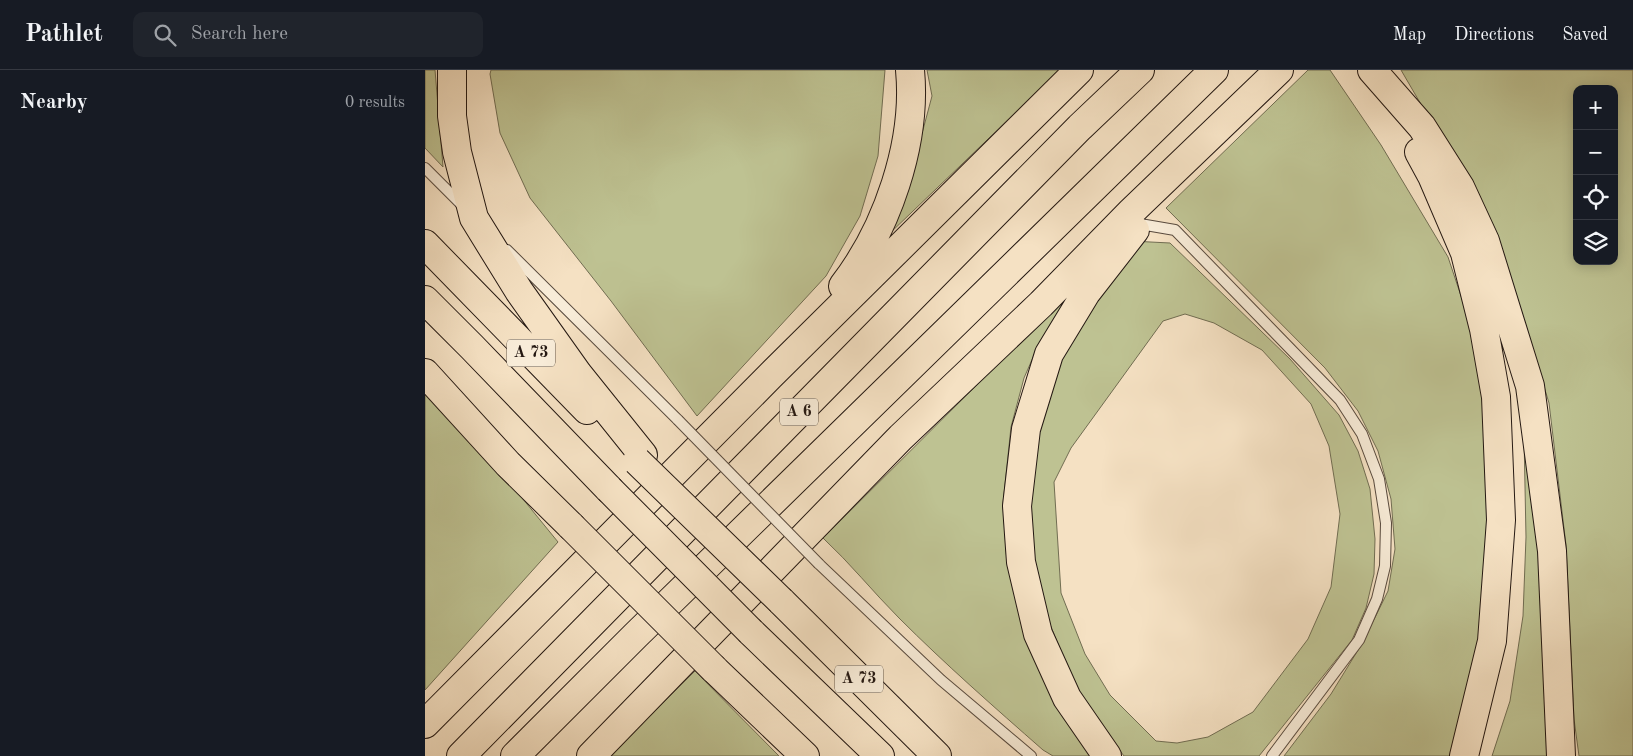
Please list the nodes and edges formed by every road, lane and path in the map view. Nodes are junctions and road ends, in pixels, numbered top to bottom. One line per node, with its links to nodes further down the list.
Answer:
1 (452, 70): 10 (highway)
2 (910, 70): 15 (highway)
3 (1079, 70): 15 (highway)
4 (1140, 70): 22 (highway, A 6)
5 (1214, 70): 23 (highway, A 6)
6 (1279, 70): 8 (highway)
7 (1372, 70): 31 (highway); 32 (highway)
8 (1192, 153): 11 (highway); 24 (highway)
9 (425, 168): 10 (lane)
10 (474, 218): 17 (highway); 28 (lane, bridge)
11 (1140, 224): 29 (highway); 30 (lane)
12 (425, 244): 17 (highway, A 73)
13 (425, 300): 26 (highway, A 73, bridge)
14 (425, 373): 18 (highway)
15 (770, 376): 19 (highway)
16 (425, 394): 18 (highway)
17 (640, 458): 27 (highway, A 73, bridge)
18 (508, 464): 25 (highway, bridge)
19 (461, 687): 20 (highway); 21 (highway)
20 (425, 708)
21 (425, 724)
22 (461, 756)
23 (515, 756)
24 (591, 756)
25 (805, 756)
26 (880, 756)
27 (937, 756)
28 (1031, 756)
29 (1107, 756)
30 (1272, 756)
31 (1464, 756)
32 (1561, 756)

